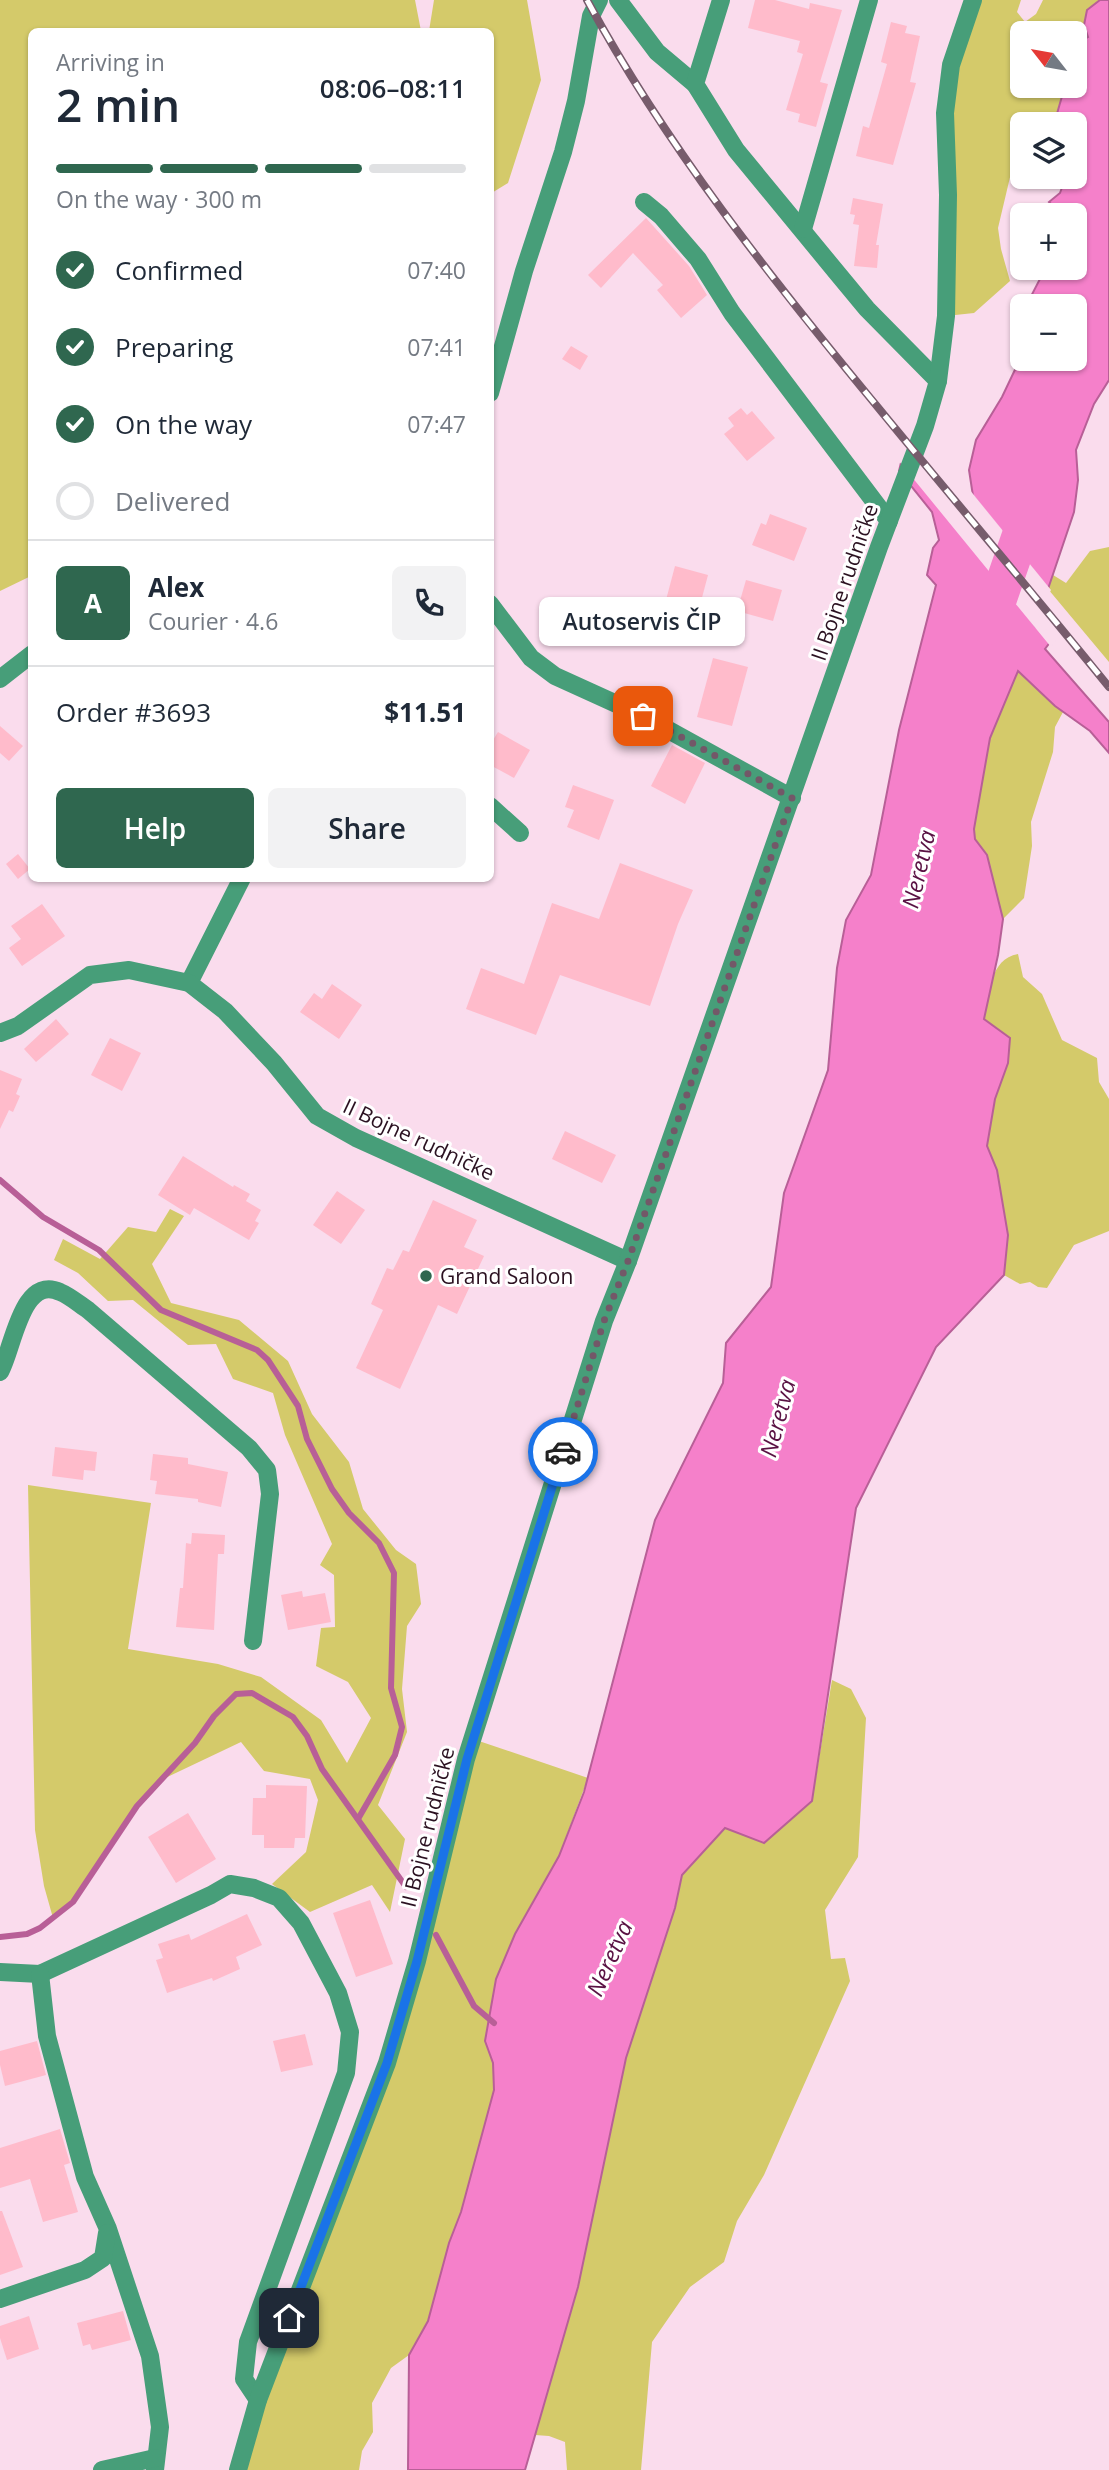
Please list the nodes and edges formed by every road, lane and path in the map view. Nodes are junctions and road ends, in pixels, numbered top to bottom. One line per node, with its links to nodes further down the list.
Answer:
1 (599, 0): 9 (street)
2 (618, 0): 6 (street)
3 (721, 0): 6 (street)
4 (869, 0): 8 (street)
5 (973, 0): 10 (street, II Bojne rudničke)
6 (695, 84): 8 (street)
7 (644, 202): 11 (street)
8 (803, 229): 10 (street)
9 (494, 379)
10 (938, 381): 11 (street, II Bojne rudničke)
11 (889, 521): 15 (street, II Bojne rudničke)
12 (494, 609): 15 (street)
13 (28, 657): 14 (street)
14 (0, 679)
15 (792, 798): 21 (street, II Bojne rudničke)
16 (494, 810): 17 (street)
17 (520, 833)
18 (240, 882): 19 (street)
19 (189, 983): 20 (street, II Bojne rudničke); 21 (street, II Bojne rudničke)
20 (1, 1027)
21 (628, 1261): 28 (street, II Bojne rudničke)
22 (0, 1372): 23 (street)
23 (253, 1641)
24 (0, 1972): 25 (street)
25 (40, 1975): 26 (street); 28 (street)
26 (108, 2229): 27 (street); 29 (street)
27 (0, 2300)
28 (258, 2400): 31 (street, II Bojne rudničke)
29 (155, 2464): 30 (street)
30 (102, 2470)
31 (238, 2470)

